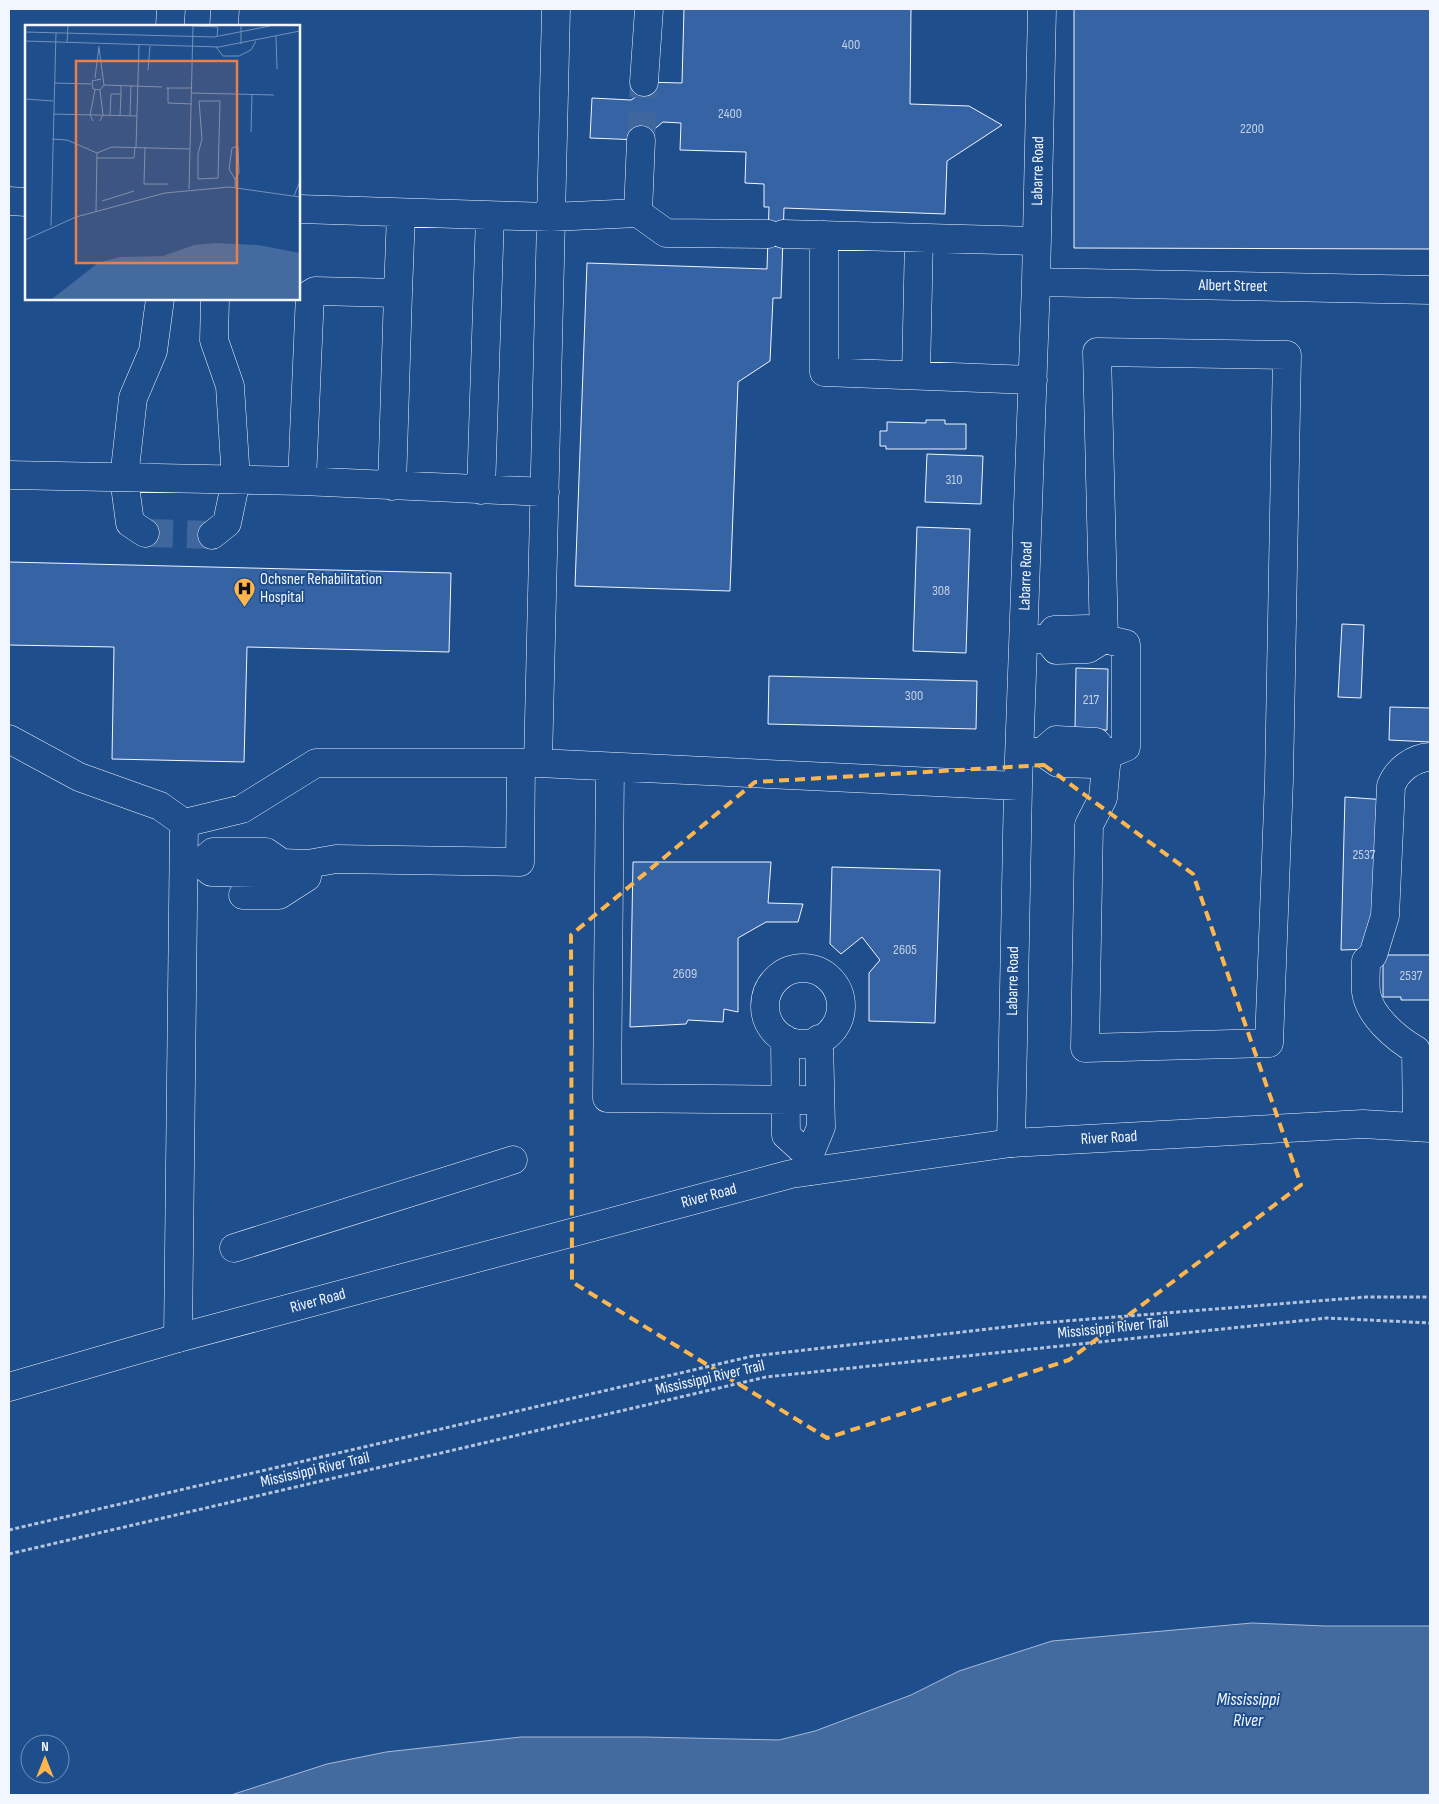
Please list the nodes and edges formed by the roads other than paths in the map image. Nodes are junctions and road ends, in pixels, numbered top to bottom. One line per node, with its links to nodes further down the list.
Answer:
1 (171, 9): 6 (main road)
2 (225, 9): 7 (main road)
3 (556, 9): 16 (main road)
4 (649, 9): 8 (main road)
5 (1042, 9): 19 (main road, Labarre Road)
6 (170, 25)
7 (224, 25)
8 (644, 82)
9 (641, 140): 14 (main road)
10 (9, 201): 11 (main road)
11 (25, 202)
12 (300, 209): 13 (main road)
13 (401, 213): 15 (main road); 22 (main road)
14 (638, 213): 16 (main road); 17 (main road)
15 (490, 216): 16 (main road); 32 (main road)
16 (551, 218): 33 (main road)
17 (824, 236): 18 (main road); 25 (main road)
18 (919, 238): 19 (main road); 25 (main road)
19 (1037, 242): 20 (main road, Labarre Road)
20 (1036, 282): 21 (main road, Albert Street); 26 (main road, Labarre Road)
21 (1430, 290)
22 (398, 293): 30 (main road); 31 (main road)
23 (160, 300): 28 (main road)
24 (215, 300): 29 (main road)
25 (916, 374): 26 (main road)
26 (1032, 380): 36 (main road, Labarre Road)
27 (9, 475): 28 (main road)
28 (124, 478): 29 (main road); 34 (main road)
29 (236, 480): 30 (main road); 35 (main road)
30 (302, 481): 31 (main road)
31 (392, 486): 32 (main road)
32 (481, 490): 33 (main road)
33 (544, 492): 42 (main road)
34 (145, 533)
35 (212, 535)
36 (1035, 640): 37 (main road); 39 (main road, Labarre Road)
37 (1104, 640): 40 (main road); 40 (main road)
38 (9, 739): 45 (main road)
39 (1030, 751): 40 (main road); 44 (main road, Labarre Road)
40 (1107, 754)
41 (1430, 757): 51 (main road)
42 (529, 763): 43 (main road); 45 (main road); 47 (main road)
43 (610, 766): 44 (main road); 52 (main road)
44 (1018, 786): 55 (main road, Labarre Road)
45 (184, 823): 46 (main road)
46 (192, 863): 47 (main road); 59 (main road)
47 (295, 863): 48 (main road)
48 (243, 895)
49 (785, 1039): 50 (main road); 50 (main road); 52 (main road)
50 (819, 1039): 53 (main road)
51 (1423, 1046): 54 (main road)
52 (785, 1100): 53 (main road); 57 (main road)
53 (820, 1100): 57 (main road)
54 (1423, 1127): 55 (main road, River Road)
55 (1011, 1143): 57 (main road, River Road)
56 (513, 1160): 58 (main road)
57 (810, 1164): 59 (main road, River Road)
58 (234, 1248)
59 (178, 1338): 60 (main road, River Road)
60 (9, 1387)

